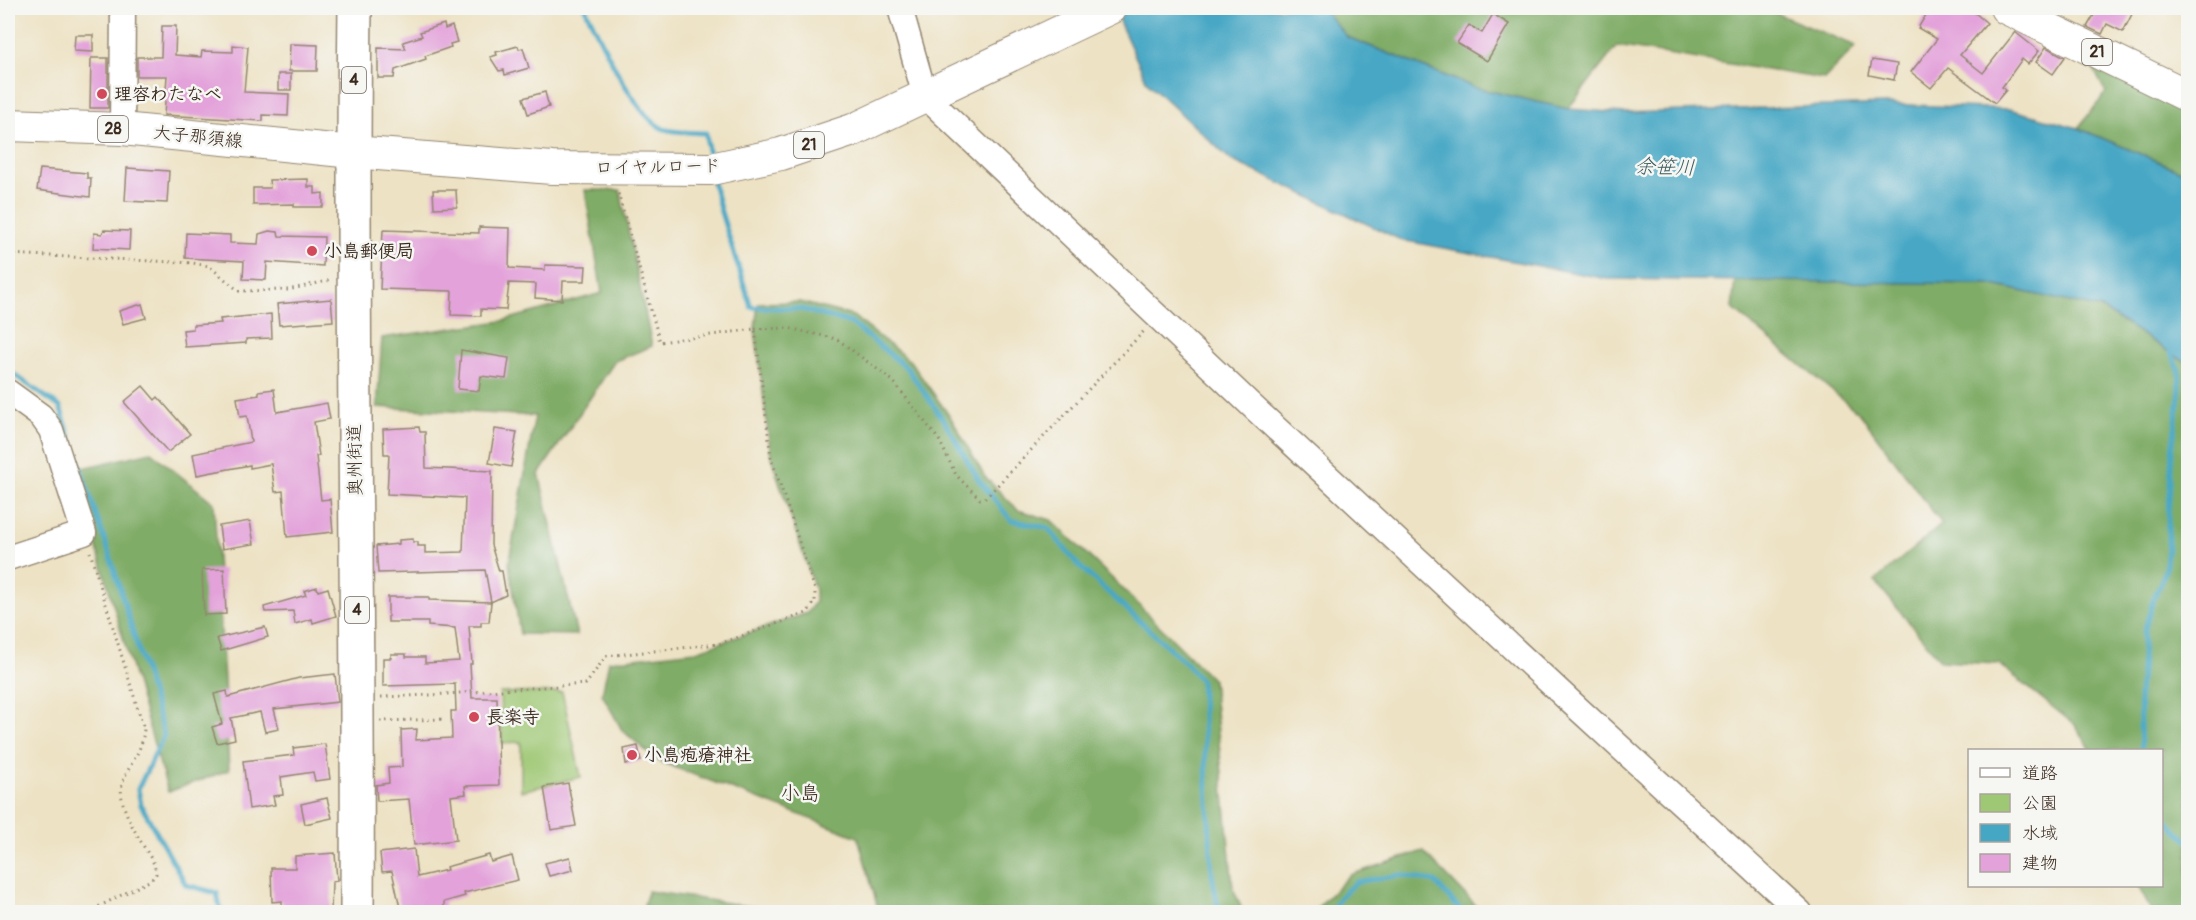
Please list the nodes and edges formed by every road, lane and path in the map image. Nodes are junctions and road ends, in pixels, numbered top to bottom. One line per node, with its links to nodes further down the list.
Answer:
1 (123, 8): 9 (lane)
2 (355, 8): 10 (highway, 奥州街道 / 4)
3 (900, 8): 6 (lane)
4 (2006, 8): 7 (main road, 21)
5 (1107, 9): 6 (main road, ロイヤルロード / 21)
6 (925, 96): 11 (main road, ロイヤルロード / 21); 14 (lane)
7 (2188, 96)
8 (8, 125): 9 (main road, 大子那須線 / 28)
9 (122, 129): 10 (main road, 大子那須線 / 28)
10 (353, 152): 11 (main road, ロイヤルロード / 21); 19 (highway, 奥州街道 / 4)
11 (611, 169): 15 (path)
12 (8, 254): 13 (path)
13 (333, 280)
14 (1158, 316): 15 (path); 23 (lane)
15 (755, 328): 19 (path)
16 (8, 392): 17 (lane)
17 (84, 533): 18 (lane); 21 (path)
18 (8, 558)
19 (358, 709): 20 (path); 22 (highway, 奥州街道 / 4)
20 (444, 719)
21 (88, 912)
22 (357, 912)
23 (1800, 912)

